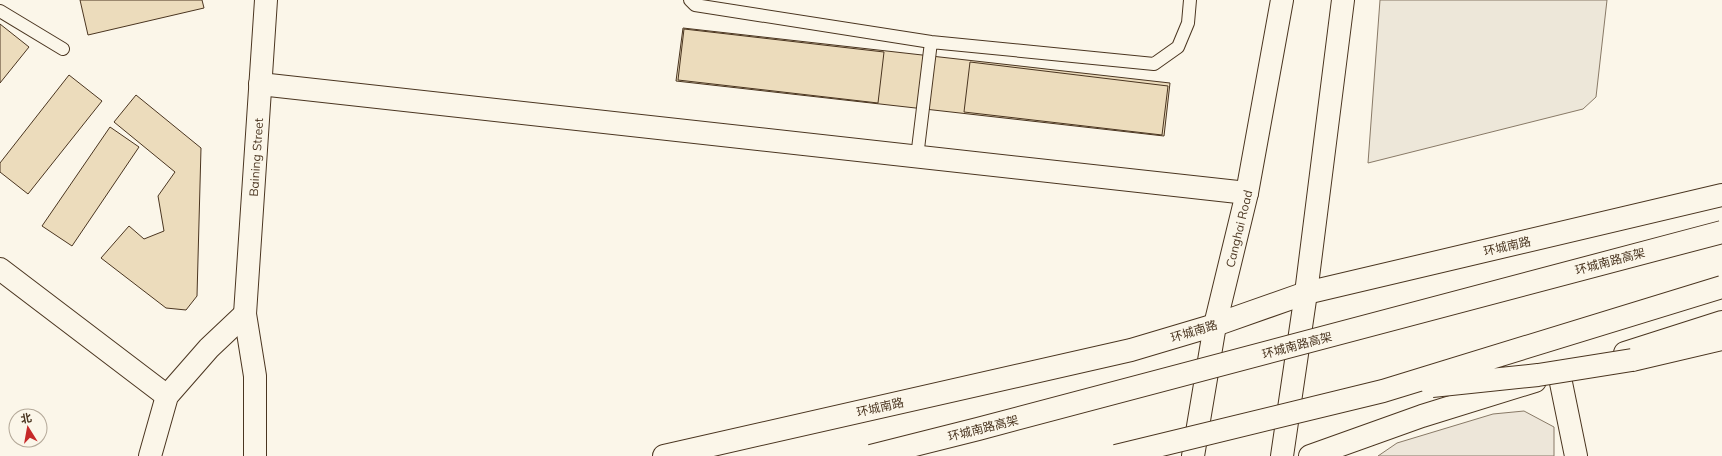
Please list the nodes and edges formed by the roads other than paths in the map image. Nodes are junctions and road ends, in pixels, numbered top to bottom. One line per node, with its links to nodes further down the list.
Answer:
1 (266, 0): 9 (main road, Baining Street)
2 (690, 0): 7 (lane)
3 (1190, 0): 7 (lane)
4 (1282, 0): 11 (main road, Canghai Road)
5 (1343, 0): 16 (main road)
6 (0, 11): 8 (lane)
7 (931, 42): 10 (lane)
8 (63, 48)
9 (260, 84): 10 (main road); 17 (main road, Baining Street)
10 (918, 157): 11 (main road)
11 (1247, 193): 19 (main road, Canghai Road)
12 (1722, 195): 16 (main road, 环城南路)
13 (1722, 232): 27 (main road, 环城南路高架, bridge)
14 (0, 269): 23 (main road)
15 (1722, 287): 22 (main road, bridge)
16 (1306, 293): 19 (main road, 环城南路); 30 (main road)
17 (245, 314): 23 (main road); 25 (main road, Baining Street)
18 (1722, 322): 21 (main road)
19 (1215, 325): 26 (main road, 环城南路); 29 (main road, Canghai Road)
20 (1722, 339): 22 (main road, bridge)
21 (1560, 373): 31 (main road); 32 (main road)
22 (1383, 391): 28 (main road, bridge)
23 (167, 396): 24 (main road)
24 (150, 456)
25 (255, 456)
26 (664, 456)
27 (871, 456)
28 (1116, 456)
29 (1193, 456)
30 (1282, 456)
31 (1310, 456)
32 (1576, 456)

